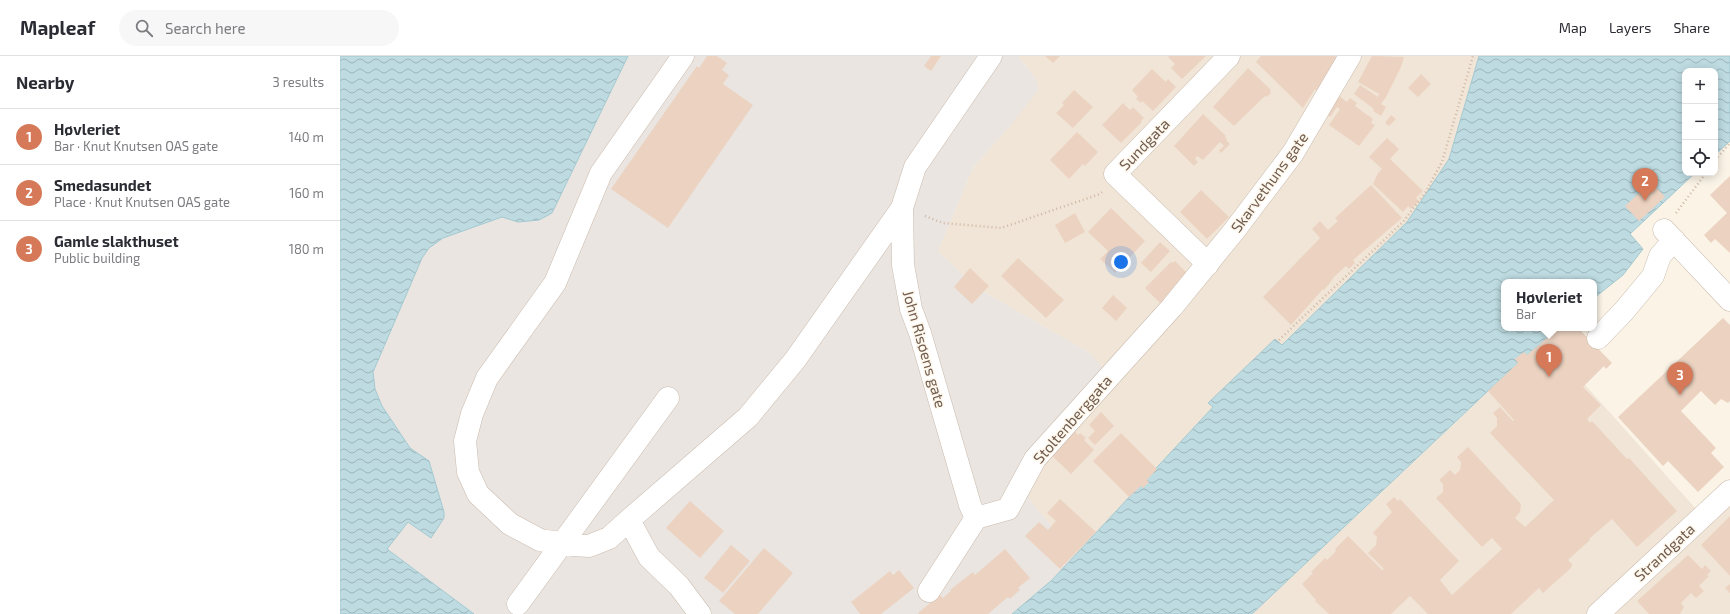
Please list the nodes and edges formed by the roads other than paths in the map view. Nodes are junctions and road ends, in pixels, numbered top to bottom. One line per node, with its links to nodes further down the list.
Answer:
1 (683, 56): 13 (street)
2 (991, 56): 5 (street, John Risøens gate)
3 (1229, 56): 6 (street, Sundgata)
4 (1350, 56): 6 (street, Skarvethuns gate)
5 (902, 208): 11 (street, John Risøens gate); 12 (street)
6 (1208, 264): 11 (street, Stoltenberggata)
7 (1730, 300): 8 (street)
8 (1598, 338)
9 (668, 398): 13 (street)
10 (1730, 491): 17 (street, Strandgata)
11 (976, 518): 14 (street)
12 (629, 520): 13 (street); 16 (street)
13 (561, 543): 15 (street)
14 (929, 591)
15 (518, 604)
16 (700, 614)
17 (1598, 614)

